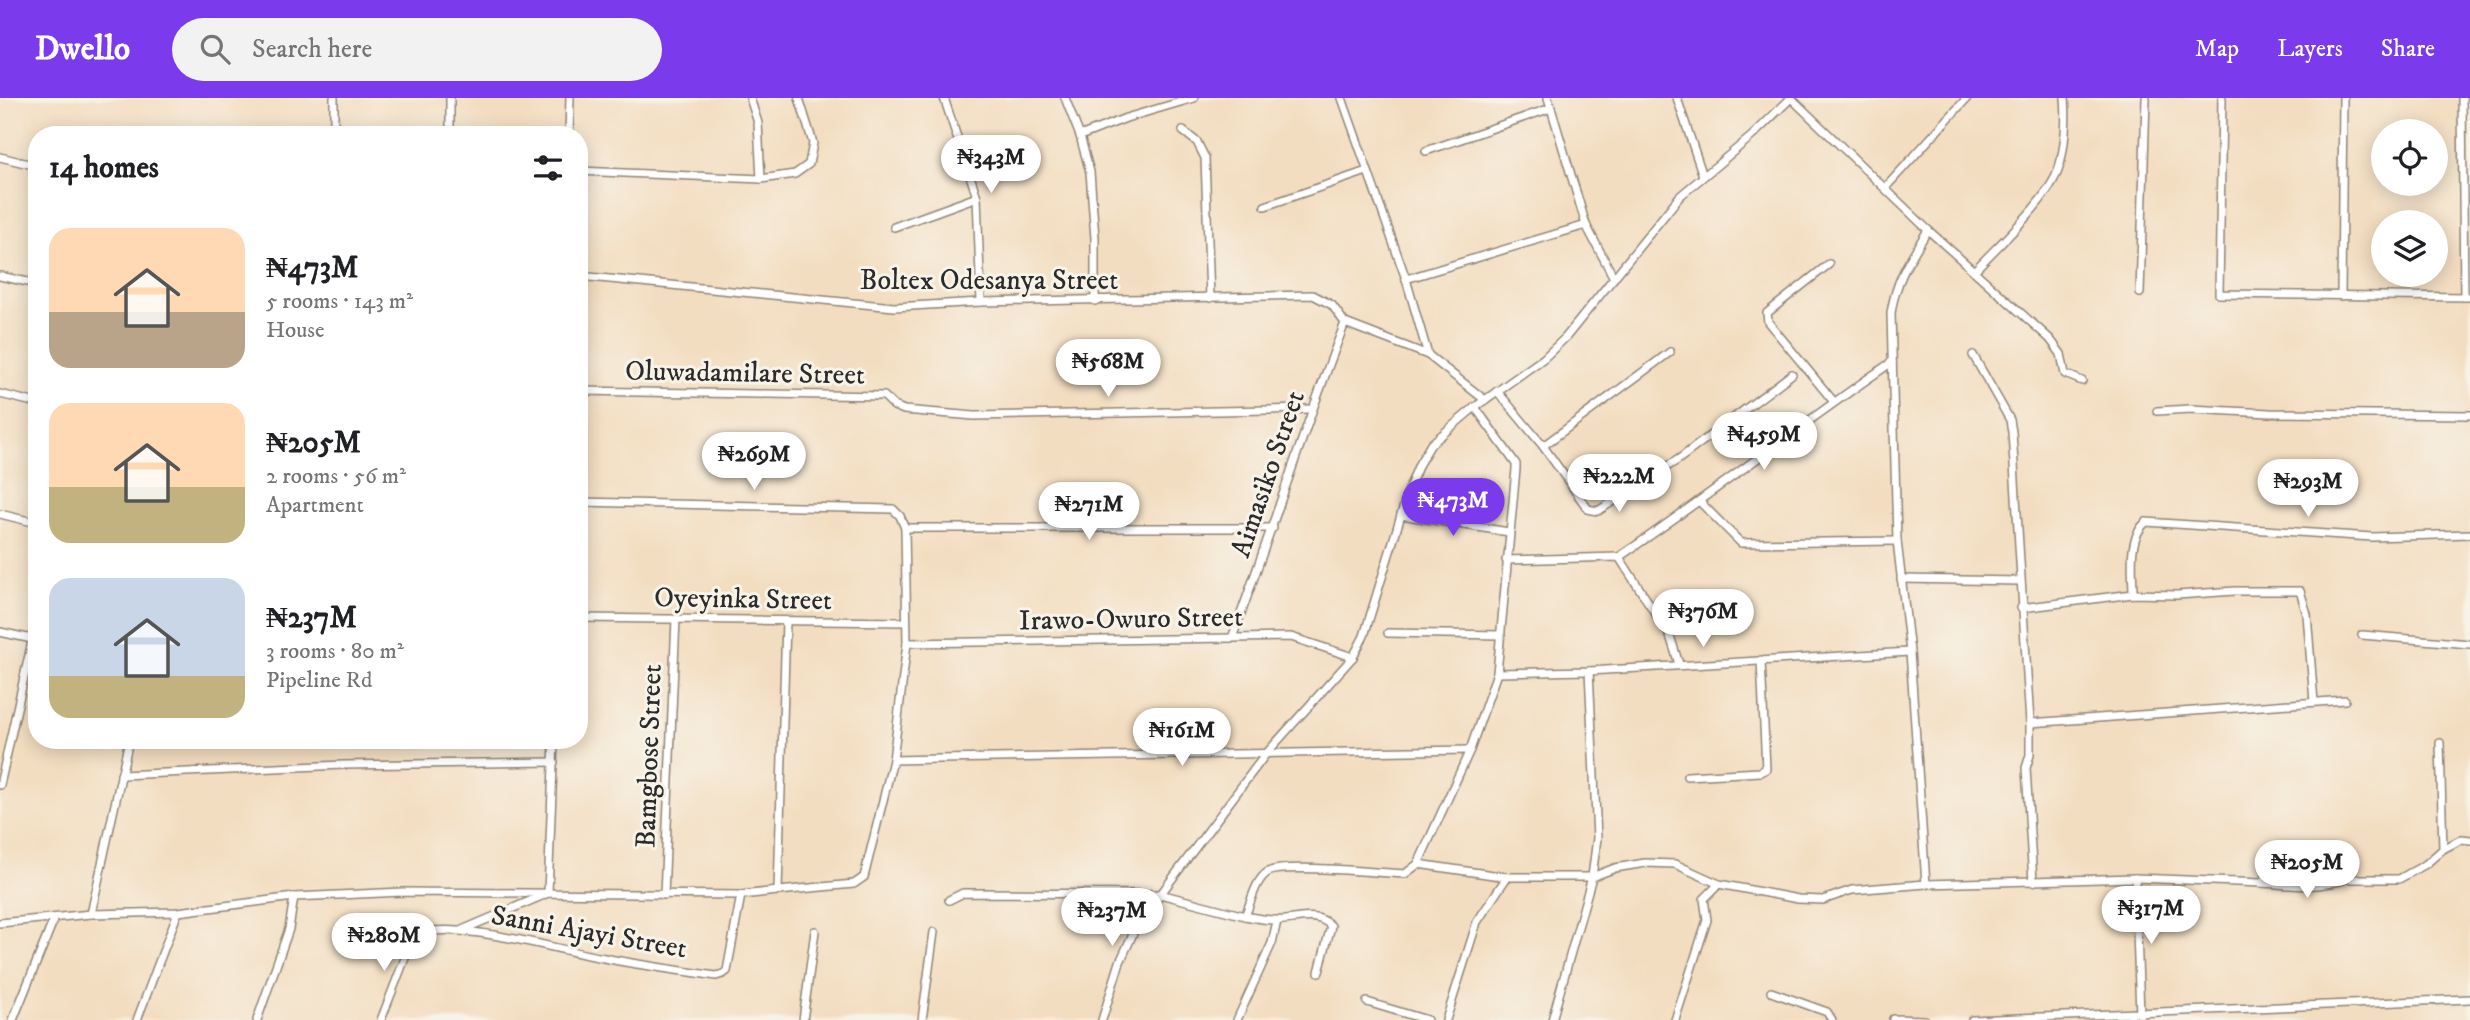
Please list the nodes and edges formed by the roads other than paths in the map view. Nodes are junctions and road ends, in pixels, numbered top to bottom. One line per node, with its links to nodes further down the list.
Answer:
1 (334, 98): 20 (street)
2 (450, 98): 21 (street)
3 (570, 98): 22 (street)
4 (750, 98): 31 (street)
5 (799, 98): 31 (street)
6 (944, 98): 33 (street)
7 (1065, 98): 24 (street)
8 (1194, 98): 24 (street)
9 (1342, 98): 29 (street)
10 (1548, 98): 19 (street)
11 (1677, 98): 30 (street)
12 (1791, 98): 30 (street); 32 (street)
13 (1967, 98): 32 (street)
14 (2065, 98): 39 (street)
15 (2146, 98): 45 (street)
16 (2222, 98): 46 (street)
17 (2343, 98): 46 (street)
18 (2462, 98): 47 (street)
19 (1551, 108): 25 (street); 35 (street)
20 (334, 126)
21 (450, 126)
22 (569, 126)
23 (1183, 131): 48 (street)
24 (1080, 136): 49 (street)
25 (1426, 151)
26 (0, 158): 27 (street)
27 (28, 164)
28 (588, 171): 31 (street)
29 (1367, 171): 34 (street); 43 (street)
30 (1703, 176): 42 (street)
31 (761, 180)
32 (1886, 187): 37 (street)
33 (977, 197): 36 (street); 50 (street)
34 (1265, 206)
35 (1586, 225): 42 (street); 43 (street)
36 (894, 227)
37 (1928, 230): 39 (street); 55 (street)
38 (1829, 264): 63 (street)
39 (1974, 271): 57 (street)
40 (0, 276): 44 (street)
41 (588, 277): 50 (street, Boltex Odesanya Street)
42 (1614, 278): 59 (street)
43 (1406, 279): 53 (street)
44 (28, 282)
45 (2140, 293)
46 (2341, 296): 47 (street)
47 (2467, 297)
48 (1210, 298): 49 (street, Boltex Odesanya Street); 51 (street, Boltex Odesanya Street)
49 (1095, 301): 50 (street, Boltex Odesanya Street)
50 (981, 302)
51 (1345, 323): 53 (street); 65 (street, Aimasiko Street)
52 (1670, 352): 68 (street)
53 (1428, 355): 61 (street)
54 (1973, 355): 82 (street)
55 (1892, 362): 63 (street); 78 (street)
56 (1792, 374): 68 (street)
57 (2082, 381)
58 (588, 391): 65 (street, Oluwadamilare Street)
59 (1497, 391): 61 (street); 68 (street)
60 (0, 394): 62 (street)
61 (1485, 400): 64 (street)
62 (28, 401)
63 (1834, 402): 70 (street)
64 (1475, 407): 72 (street); 76 (street)
65 (1311, 409): 75 (street, Aimasiko Street)
66 (2157, 411): 67 (street)
67 (2470, 415)
68 (1543, 446)
69 (588, 502): 74 (street)
70 (1700, 502): 78 (street); 79 (street)
71 (0, 514): 73 (street)
72 (1401, 515): 76 (street); 99 (street)
73 (28, 521)
74 (905, 528): 75 (street); 88 (street)
75 (1273, 528): 94 (street, Aimasiko Street)
76 (1509, 532): 80 (street)
77 (2470, 534): 83 (street)
78 (1897, 541): 81 (street)
79 (1619, 557): 80 (street); 101 (street)
80 (1506, 560): 91 (street)
81 (1901, 579): 82 (street); 97 (street)
82 (2020, 581): 84 (street)
83 (2133, 594): 84 (street); 105 (street)
84 (2021, 608): 106 (street)
85 (588, 618): 86 (street, Oyeyinka Street)
86 (676, 619): 87 (street, Oyeyinka Street); 131 (street, Bamgbose Street)
87 (786, 621): 88 (street, Oyeyinka Street); 128 (street)
88 (906, 622): 95 (street)
89 (0, 632): 93 (street)
90 (1388, 633): 91 (street)
91 (1501, 635): 103 (street)
92 (2362, 635): 96 (street)
93 (28, 638)
94 (1232, 638): 95 (street, Irawo-Owuro Street); 99 (street, Irawo-Owuro Street)
95 (907, 642): 112 (street)
96 (2470, 644)
97 (1910, 652): 100 (street); 127 (street)
98 (28, 657): 116 (street)
99 (1353, 657): 111 (street)
100 (1761, 660): 101 (street); 115 (street)
101 (1679, 664): 102 (street)
102 (1589, 671): 103 (street); 121 (street)
103 (1497, 673): 110 (street)
104 (2345, 700): 105 (street)
105 (2314, 702): 106 (street)
106 (2030, 723): 124 (street)
107 (2440, 743): 118 (street)
108 (127, 749): 114 (street)
109 (554, 749): 113 (street)
110 (1470, 750): 111 (street); 119 (street)
111 (1265, 754): 112 (street); 130 (street)
112 (893, 760): 128 (street)
113 (554, 762): 114 (street); 129 (street)
114 (121, 775): 136 (street)
115 (1687, 776)
116 (0, 785)
117 (2470, 840): 118 (street)
118 (2443, 849): 123 (street)
119 (1418, 863): 120 (street); 137 (street)
120 (1507, 877): 121 (street); 160 (street)
121 (1592, 877): 126 (street); 161 (street)
122 (2135, 878): 124 (street); 125 (street); 148 (street)
123 (2346, 879): 125 (street); 125 (street)
124 (2033, 883): 127 (street)
125 (2262, 883)
126 (1719, 884): 127 (street); 162 (street)
127 (1926, 884)
128 (778, 891): 132 (street)
129 (548, 893): 131 (street); 133 (street); 141 (street)
130 (1160, 894): 134 (street); 137 (street); 157 (street)
131 (664, 895): 132 (street)
132 (741, 895): 141 (street, Sanni Ajayi Street)
133 (294, 898): 135 (street); 153 (street)
134 (949, 900)
135 (178, 912): 136 (street); 152 (street)
136 (91, 914): 138 (street)
137 (1245, 916): 139 (street)
138 (54, 919): 140 (street); 151 (street)
139 (1277, 921): 144 (street); 158 (street)
140 (0, 923)
141 (462, 930): 154 (street, Sanni Ajayi Street)
142 (815, 931): 155 (street)
143 (934, 932): 156 (street)
144 (1319, 972)
145 (1771, 992): 163 (street)
146 (2470, 999): 149 (street)
147 (1367, 1002): 159 (street)
148 (2140, 1014): 149 (street); 165 (street)
149 (2183, 1016)
150 (1893, 1019): 164 (street)
151 (13, 1020)
152 (137, 1020)
153 (257, 1020)
154 (381, 1020)
155 (803, 1020)
156 (922, 1020)
157 (1101, 1020)
158 (1237, 1020)
159 (1427, 1020)
160 (1446, 1020)
161 (1552, 1020)
162 (1675, 1020)
163 (1832, 1020)
164 (1925, 1020)
165 (1972, 1020)

